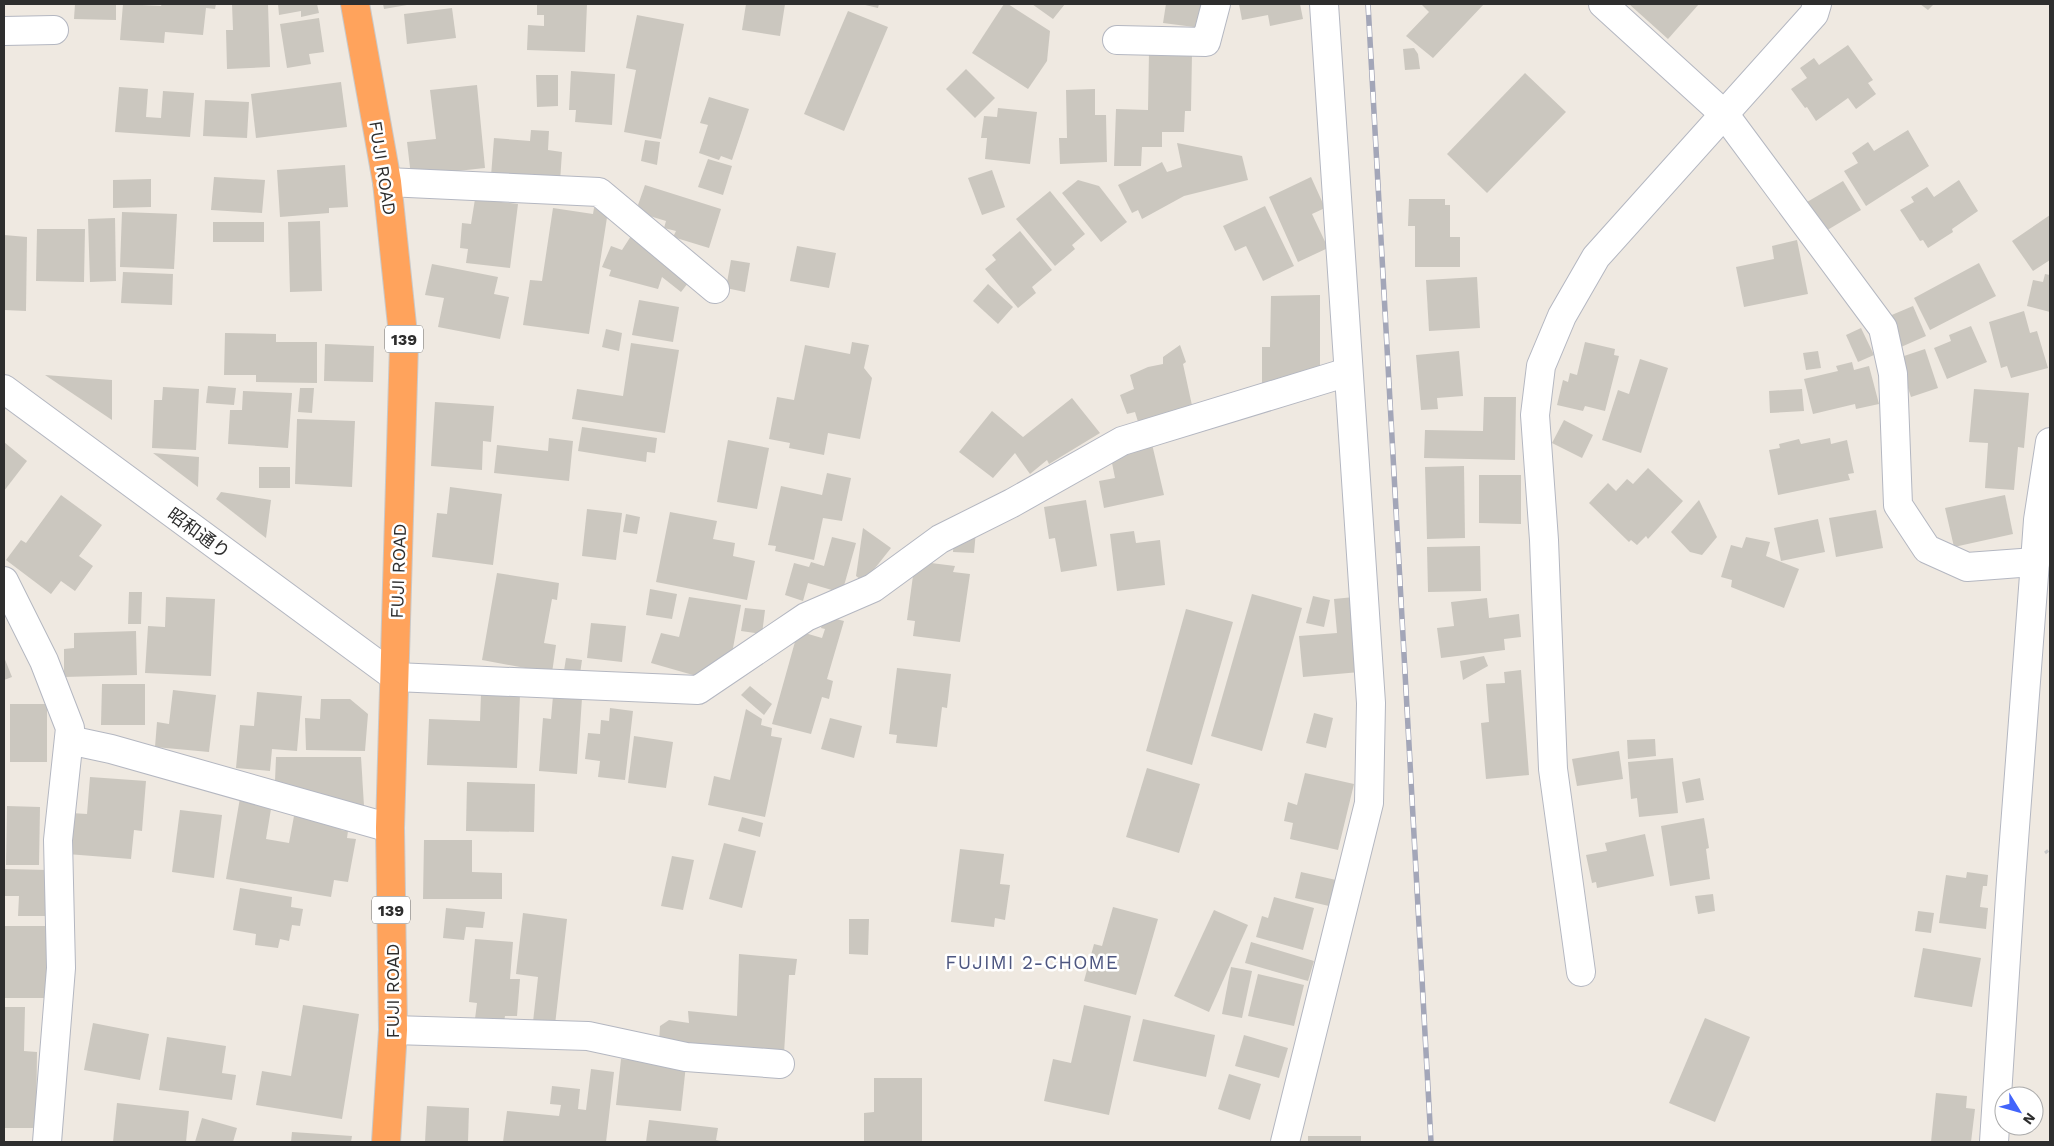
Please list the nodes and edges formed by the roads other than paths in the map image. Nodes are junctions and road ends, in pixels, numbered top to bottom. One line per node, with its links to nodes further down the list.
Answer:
1 (356, 4): 10 (highway, FUJI ROAD / 139)
2 (1216, 4): 8 (street)
3 (1324, 4): 12 (street)
4 (1603, 4): 9 (street)
5 (1817, 4): 9 (street)
6 (54, 30): 7 (street)
7 (4, 31)
8 (1116, 40)
9 (1725, 115): 16 (street); 21 (street)
10 (387, 182): 11 (street); 18 (highway, FUJI ROAD / 139)
11 (716, 288)
12 (1348, 372): 18 (street); 26 (street)
13 (8, 400): 18 (street, 昭和通り)
14 (2050, 442): 15 (street)
15 (2044, 521): 16 (street)
16 (2034, 562): 27 (street)
17 (4, 581): 19 (street)
18 (395, 677): 20 (highway, FUJI ROAD / 139)
19 (68, 740): 20 (street); 24 (street)
20 (390, 828): 22 (highway, FUJI ROAD / 139)
21 (1580, 972)
22 (393, 1030): 23 (street); 25 (highway, FUJI ROAD / 139)
23 (780, 1064)
24 (47, 1142)
25 (386, 1142)
26 (1285, 1142)
27 (1994, 1142)

